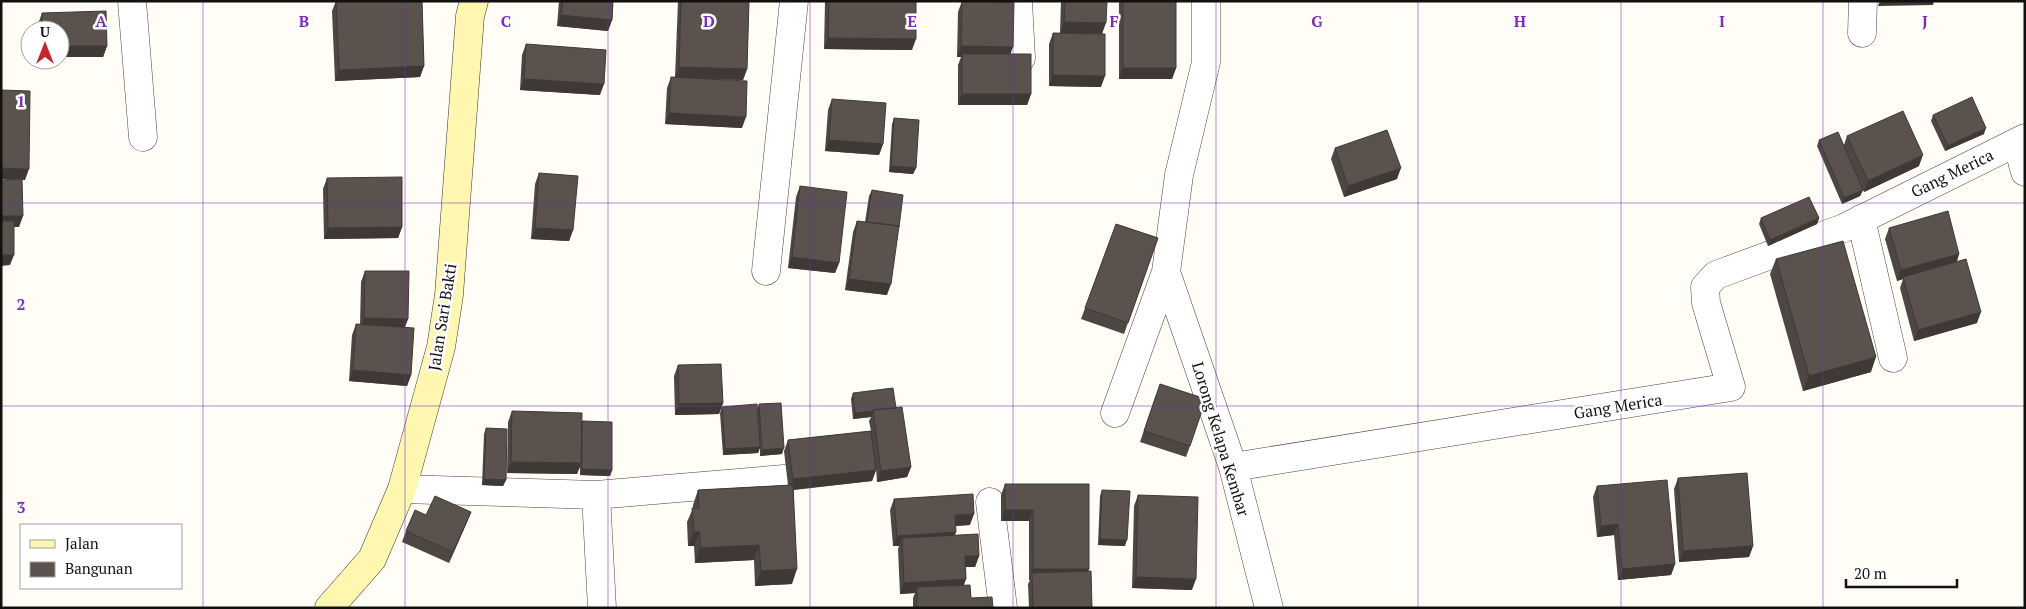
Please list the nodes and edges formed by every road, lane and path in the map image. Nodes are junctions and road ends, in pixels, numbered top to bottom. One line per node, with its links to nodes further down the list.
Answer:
1 (132, 1): 9 (street)
2 (474, 1): 19 (main road, Jalan Sari Bakti)
3 (794, 1): 13 (street)
4 (1018, 1): 8 (street)
5 (1206, 1): 14 (street, Lorong Kelapa Kembar)
6 (1863, 1): 7 (street)
7 (1862, 32)
8 (1021, 58)
9 (143, 137)
10 (2021, 140): 11 (street, Gang Merica); 12 (street, Gang Merica)
11 (2025, 172)
12 (1861, 219): 15 (street); 17 (street, Gang Merica)
13 (766, 271)
14 (1166, 272): 16 (street, Lorong Kelapa Kembar); 17 (street, Lorong Kelapa Kembar)
15 (1893, 358)
16 (1115, 413)
17 (1233, 467): 25 (street, Lorong Kelapa Kembar)
18 (784, 479): 20 (street)
19 (402, 489): 20 (street); 22 (main road, Jalan Sari Bakti)
20 (596, 495): 23 (street)
21 (990, 502): 24 (street)
22 (329, 608)
23 (602, 608)
24 (1003, 608)
25 (1270, 608)

